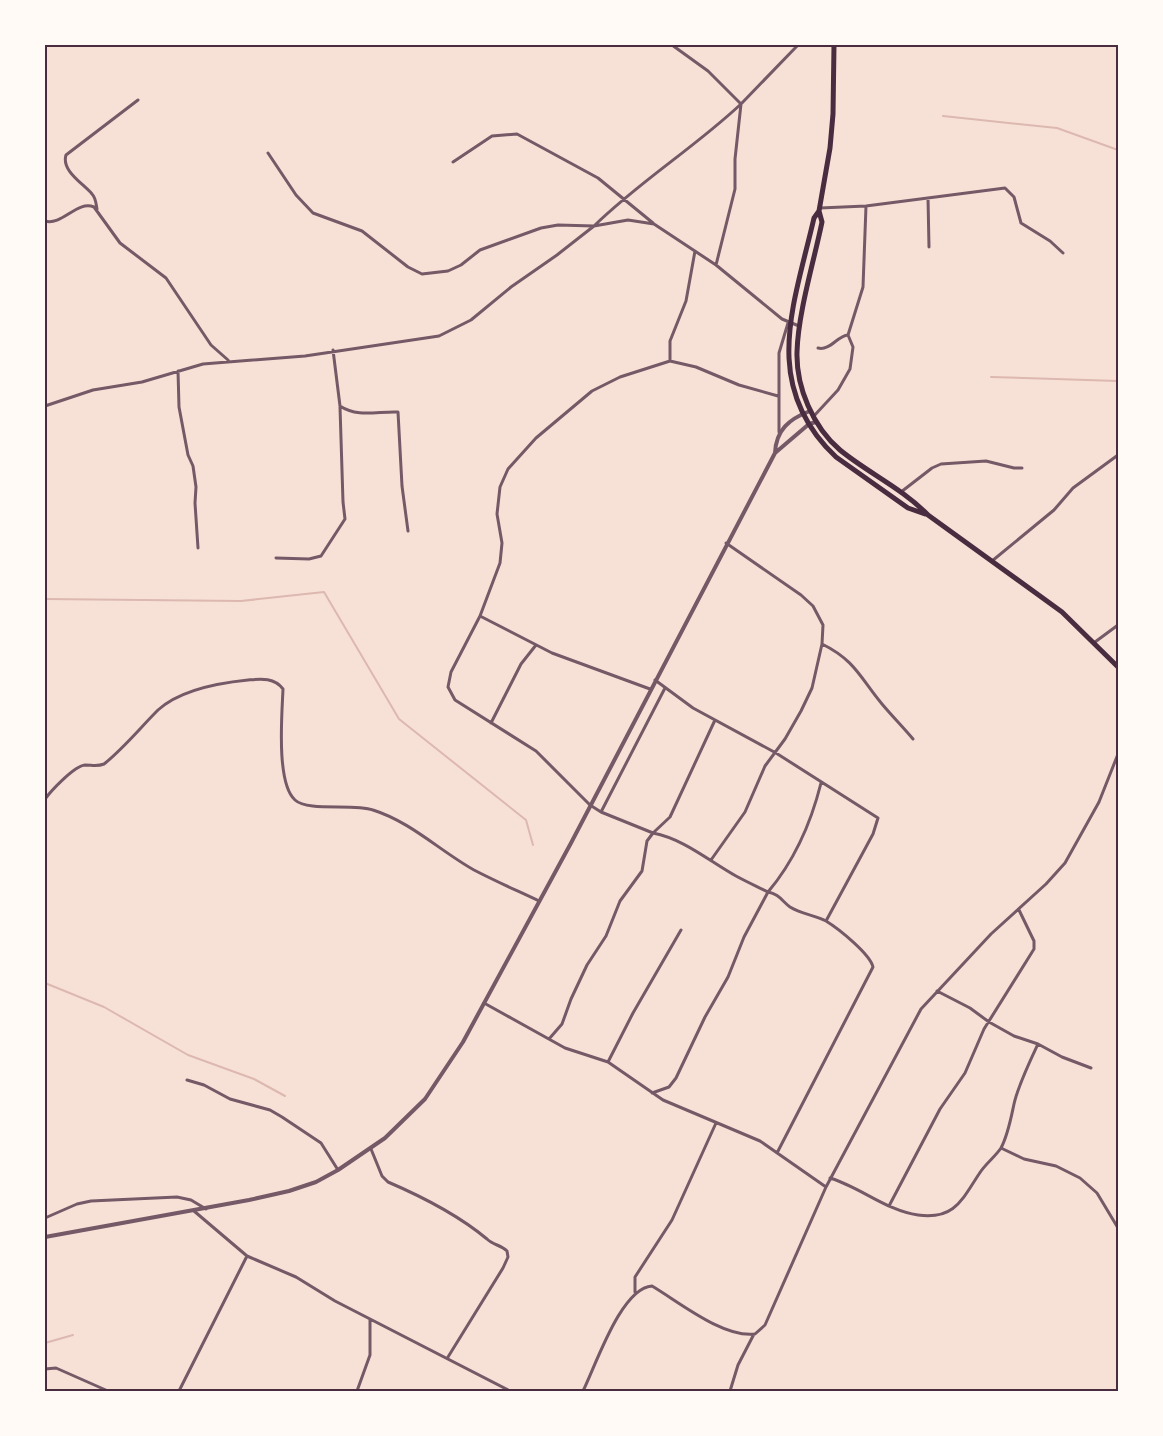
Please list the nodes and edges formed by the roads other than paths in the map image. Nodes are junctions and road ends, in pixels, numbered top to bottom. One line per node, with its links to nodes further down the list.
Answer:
1 (672, 45): 5 (street)
2 (798, 45): 5 (street)
3 (834, 45): 11 (main road)
4 (138, 100): 12 (street)
5 (741, 104): 8 (street); 19 (street)
6 (268, 154): 15 (street)
7 (453, 162): 8 (street)
8 (623, 198): 14 (street); 15 (street)
9 (928, 198): 10 (street); 16 (street); 18 (street)
10 (866, 206): 11 (street); 22 (street)
11 (819, 209): 20 (main road); 21 (main road)
12 (97, 210): 13 (street); 25 (street)
13 (45, 221)
14 (654, 224): 15 (street); 17 (street)
15 (594, 226): 24 (street)
16 (929, 247)
17 (695, 251): 19 (street); 26 (street)
18 (1063, 253)
19 (716, 265): 20 (street)
20 (789, 323): 21 (street); 28 (street); 31 (main road)
21 (800, 326): 32 (main road)
22 (848, 335): 23 (street); 32 (street)
23 (818, 348)
24 (333, 350): 25 (street); 30 (street)
25 (229, 361): 27 (street)
26 (670, 361): 28 (street); 45 (street)
27 (178, 371): 29 (street); 42 (street)
28 (778, 396): 34 (street)
29 (45, 406)
30 (340, 406): 40 (street); 43 (street)
31 (803, 414): 32 (street); 33 (main road); 34 (street)
32 (813, 417): 33 (street); 38 (main road)
33 (809, 424): 35 (street); 39 (main road)
34 (779, 432): 35 (street)
35 (775, 453): 41 (street)
36 (1118, 455): 44 (street)
37 (1022, 468): 38 (street)
38 (901, 492): 39 (main road)
39 (928, 516): 44 (main road)
40 (408, 531)
41 (726, 544): 48 (street); 51 (street)
42 (198, 548)
43 (276, 558)
44 (992, 562): 47 (main road)
45 (480, 616): 49 (street); 55 (street)
46 (1118, 625): 47 (street)
47 (1094, 642): 50 (main road)
48 (822, 644): 56 (street); 57 (street)
49 (536, 645): 53 (street); 55 (street)
50 (1118, 667)
51 (655, 680): 52 (street); 53 (street)
52 (665, 688): 54 (street); 62 (street)
53 (650, 689): 61 (street)
54 (715, 720): 57 (street); 63 (street)
55 (491, 723): 61 (street)
56 (913, 739)
57 (776, 753): 59 (street); 64 (street)
58 (1118, 754): 67 (street)
59 (820, 783): 65 (street); 68 (street)
60 (45, 799): 66 (street)
61 (590, 805): 62 (street); 66 (street)
62 (601, 812): 63 (street)
63 (653, 833): 64 (street); 73 (street)
64 (711, 860): 65 (street)
65 (768, 892): 68 (street); 78 (street)
66 (540, 901): 71 (street)
67 (1019, 910): 70 (street); 72 (street)
68 (826, 921): 82 (street)
69 (681, 930): 75 (street)
70 (937, 991): 72 (street); 84 (street)
71 (484, 1003): 73 (street); 81 (street)
72 (989, 1022): 74 (street); 86 (street)
73 (549, 1039): 75 (street)
74 (1038, 1044): 76 (street); 80 (street)
75 (608, 1062): 78 (street)
76 (1091, 1068)
77 (186, 1080): 83 (street)
78 (652, 1093): 79 (street)
79 (716, 1123): 82 (street); 93 (street)
80 (1001, 1148): 86 (street); 90 (street)
81 (371, 1149): 83 (street); 96 (street)
82 (778, 1153): 85 (street)
83 (338, 1170): 87 (street)
84 (830, 1178): 85 (street); 86 (street)
85 (826, 1187): 95 (street)
86 (890, 1206)
87 (206, 1209): 88 (street); 89 (street)
88 (194, 1211): 91 (street); 92 (street)
89 (45, 1218)
90 (1118, 1228)
91 (45, 1237)
92 (247, 1256): 94 (street); 99 (street)
93 (635, 1292): 95 (street); 102 (street)
94 (370, 1319): 96 (street); 100 (street)
95 (755, 1334): 103 (street)
96 (448, 1357): 101 (street)
97 (45, 1369): 98 (street)
98 (108, 1391)
99 (179, 1391)
100 (357, 1391)
101 (510, 1391)
102 (583, 1391)
103 (730, 1391)

